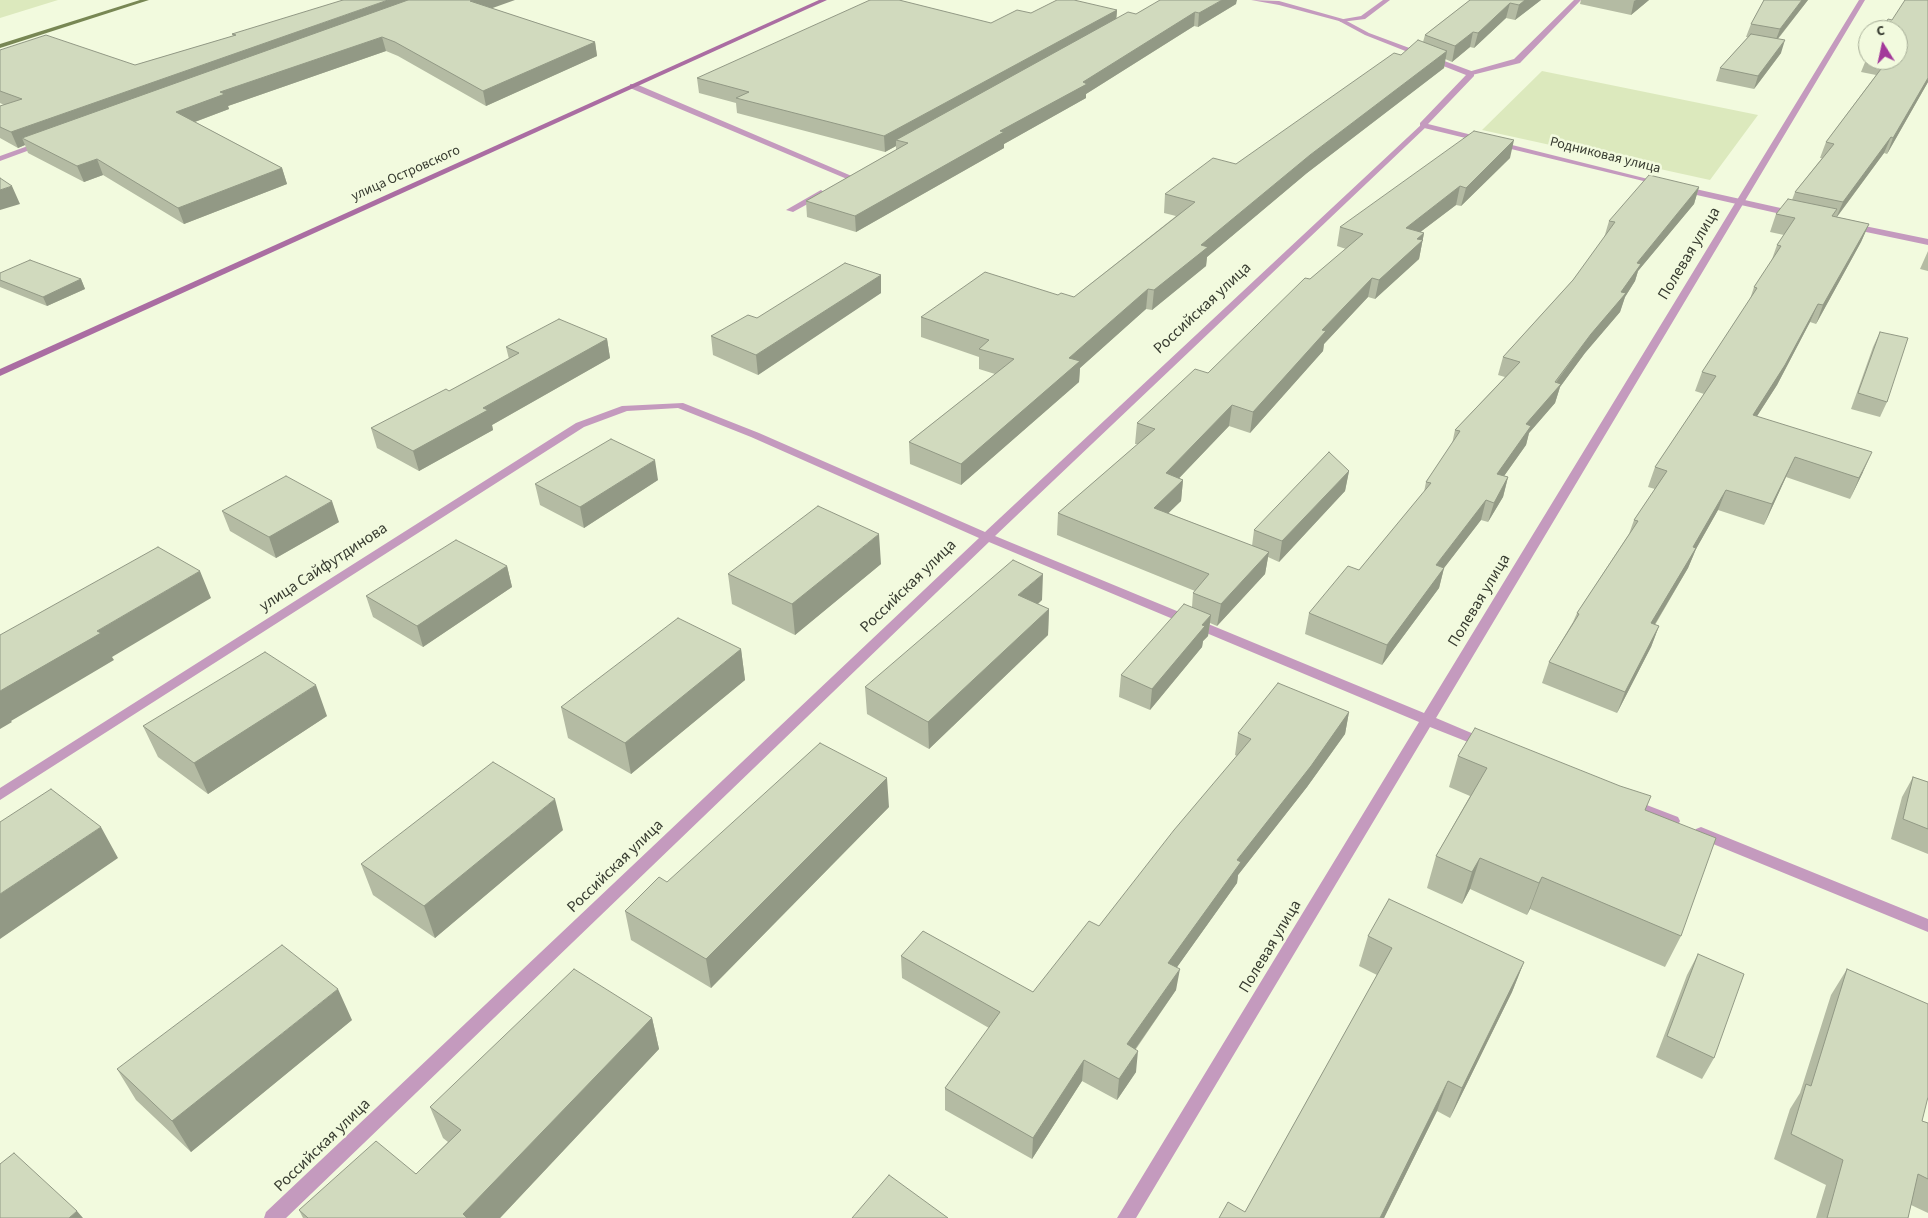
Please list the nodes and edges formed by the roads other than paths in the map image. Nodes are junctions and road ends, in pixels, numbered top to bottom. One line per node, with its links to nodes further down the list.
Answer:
1 (824, 0): 8 (main road, улица Островского)
2 (1254, 0): 6 (street)
3 (1387, 0): 6 (street)
4 (1578, 0): 7 (street)
5 (1862, 0): 16 (street, Полевая улица)
6 (1341, 20): 7 (street)
7 (1471, 74): 9 (street, Российская улица)
8 (633, 86): 13 (street); 21 (main road, улица Островского)
9 (1423, 125): 16 (street, Родниковая улица); 22 (street, Российская улица)
10 (47, 142): 11 (street)
11 (0, 159)
12 (859, 172): 13 (street)
13 (850, 177): 14 (street)
14 (842, 182)
15 (833, 186): 17 (street)
16 (1740, 203): 18 (street, Родниковая улица); 23 (street, Полевая улица)
17 (790, 210)
18 (1806, 216)
19 (1843, 224): 20 (street)
20 (1928, 242)
21 (0, 373)
22 (987, 537): 23 (street); 25 (street, улица Сайфутдинова); 28 (street, Российская улица)
23 (1427, 720): 24 (street); 29 (street, Полевая улица)
24 (1491, 746)
25 (0, 795)
26 (1618, 799): 27 (street)
27 (1928, 926)
28 (273, 1218)
29 (1126, 1218)

